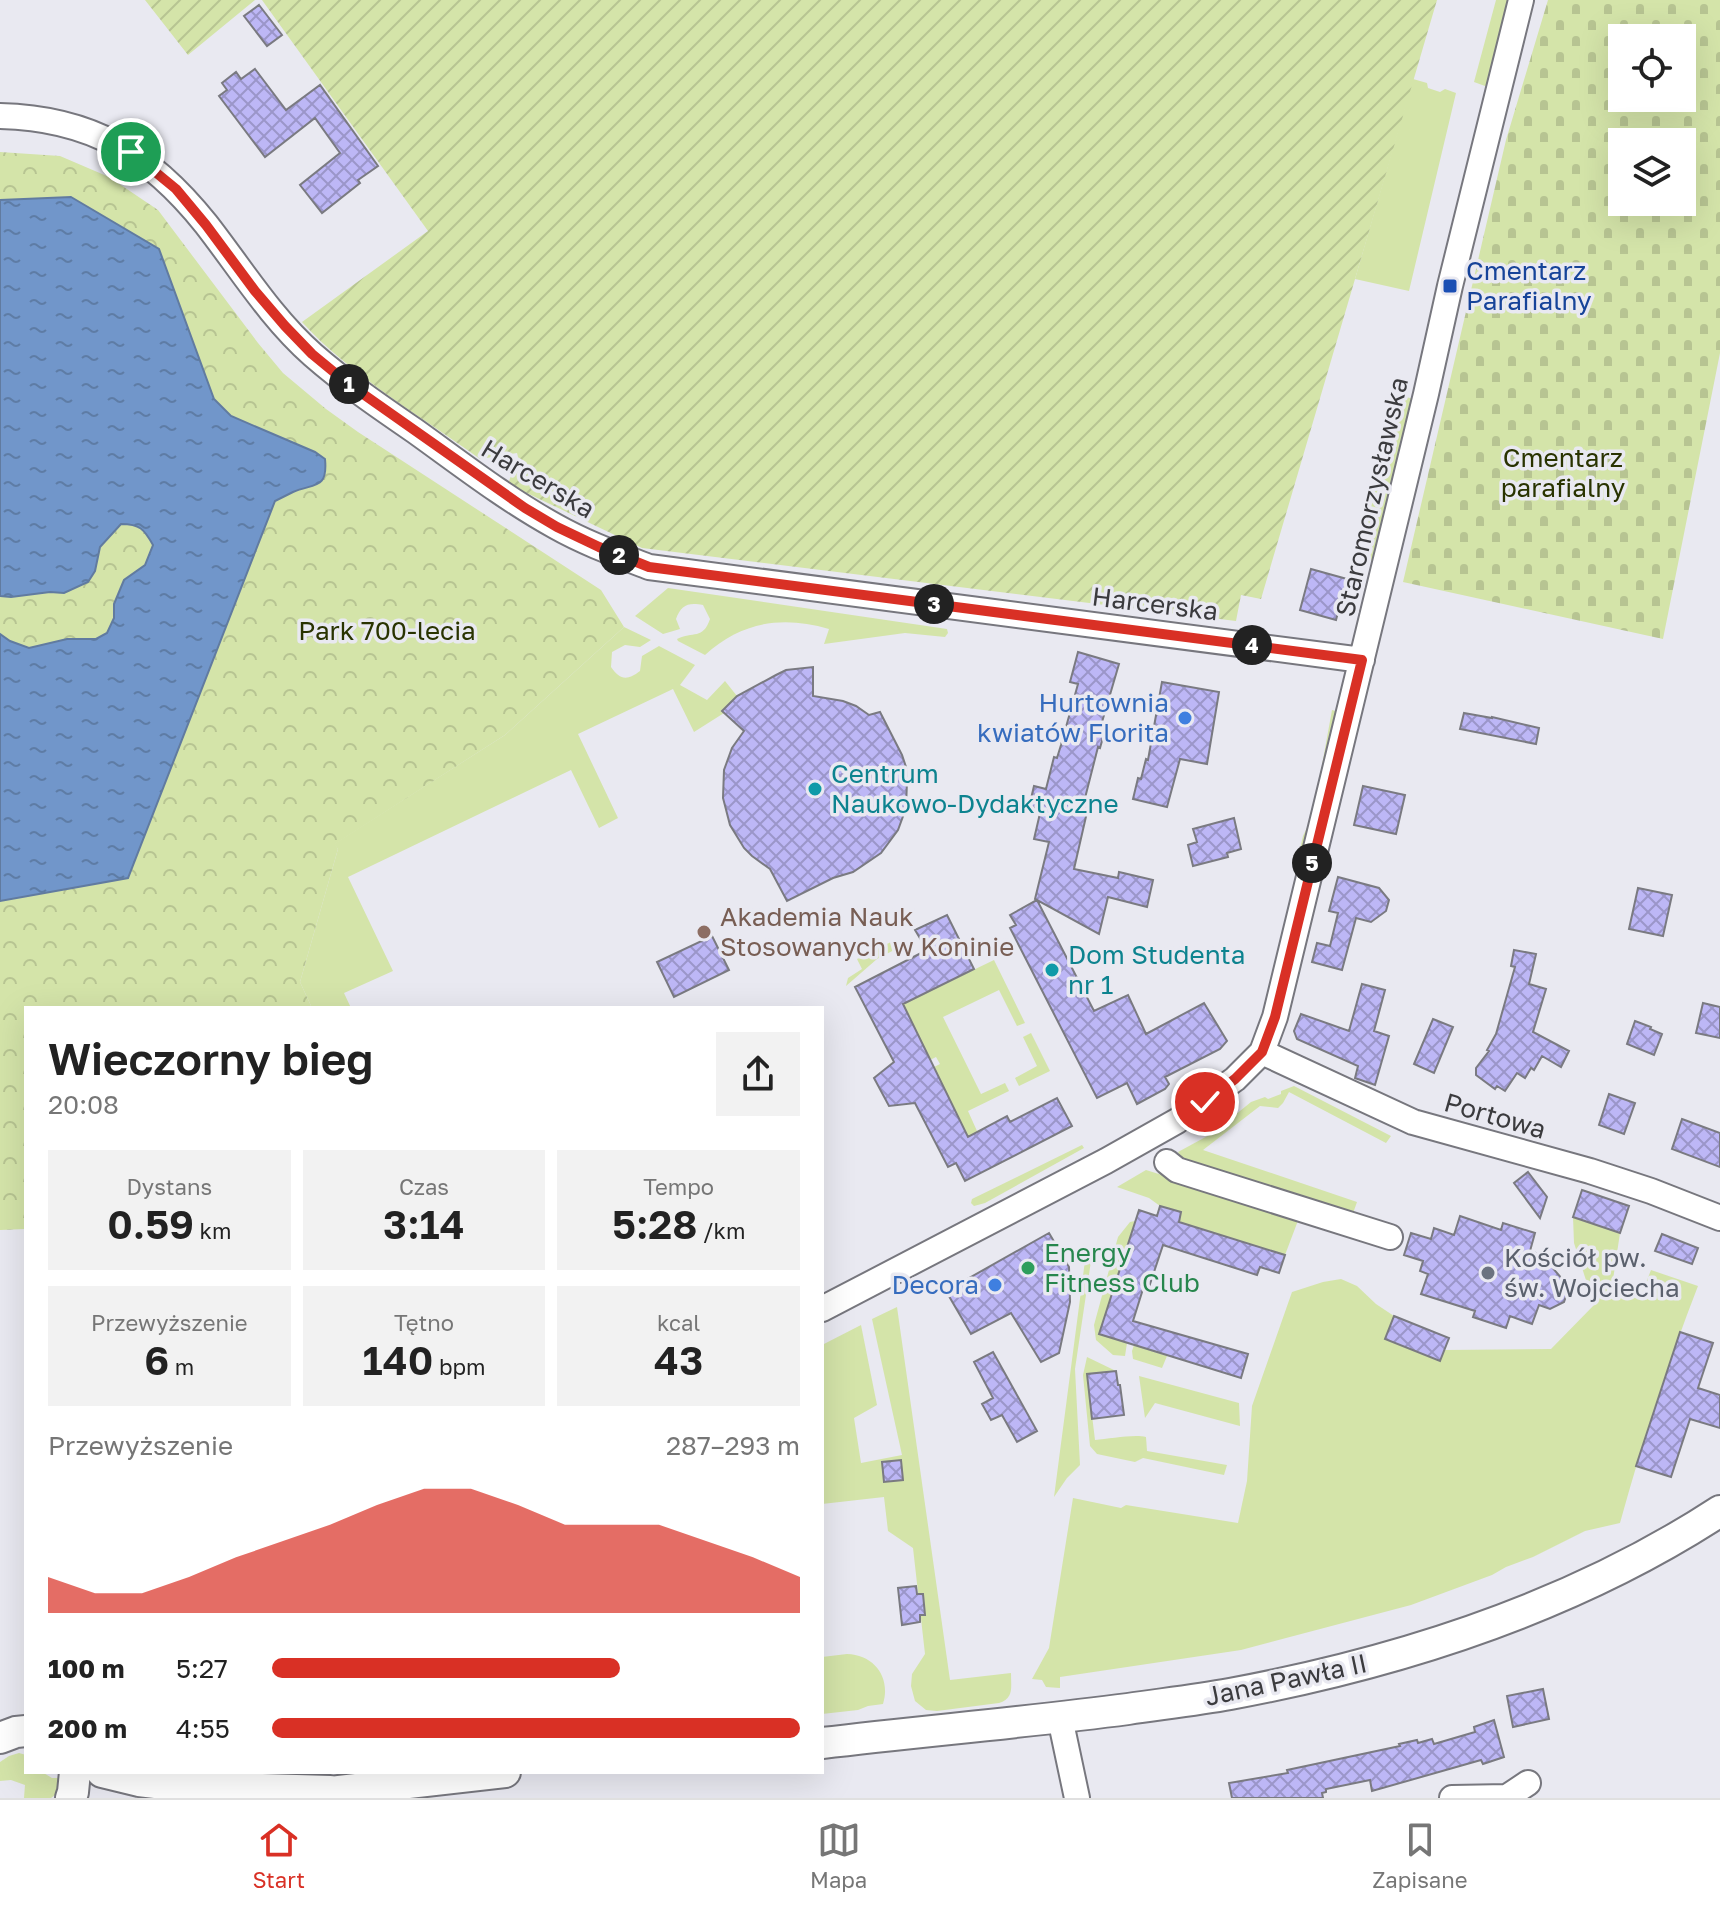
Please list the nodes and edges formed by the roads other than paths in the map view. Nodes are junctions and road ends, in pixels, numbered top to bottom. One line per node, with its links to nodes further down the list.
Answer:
1 (1521, 0): 3 (street, Staromorzysławska)
2 (0, 116): 3 (street, Harcerska)
3 (1362, 660): 4 (street, Staromorzysławska)
4 (1262, 1052): 6 (street, Portowa); 8 (street)
5 (1167, 1162): 7 (street)
6 (1720, 1218)
7 (1390, 1237)
8 (824, 1308)
9 (1720, 1511): 10 (main road, Jana Pawła II)
10 (1060, 1718): 11 (main road, Jana Pawła II); 19 (street)
11 (824, 1743)
12 (75, 1774): 17 (main road)
13 (110, 1774): 16 (main road)
14 (487, 1774): 16 (main road)
15 (1528, 1783): 20 (street)
16 (330, 1791): 18 (main road)
17 (71, 1798)
18 (286, 1798)
19 (1077, 1798)
20 (1452, 1798)

